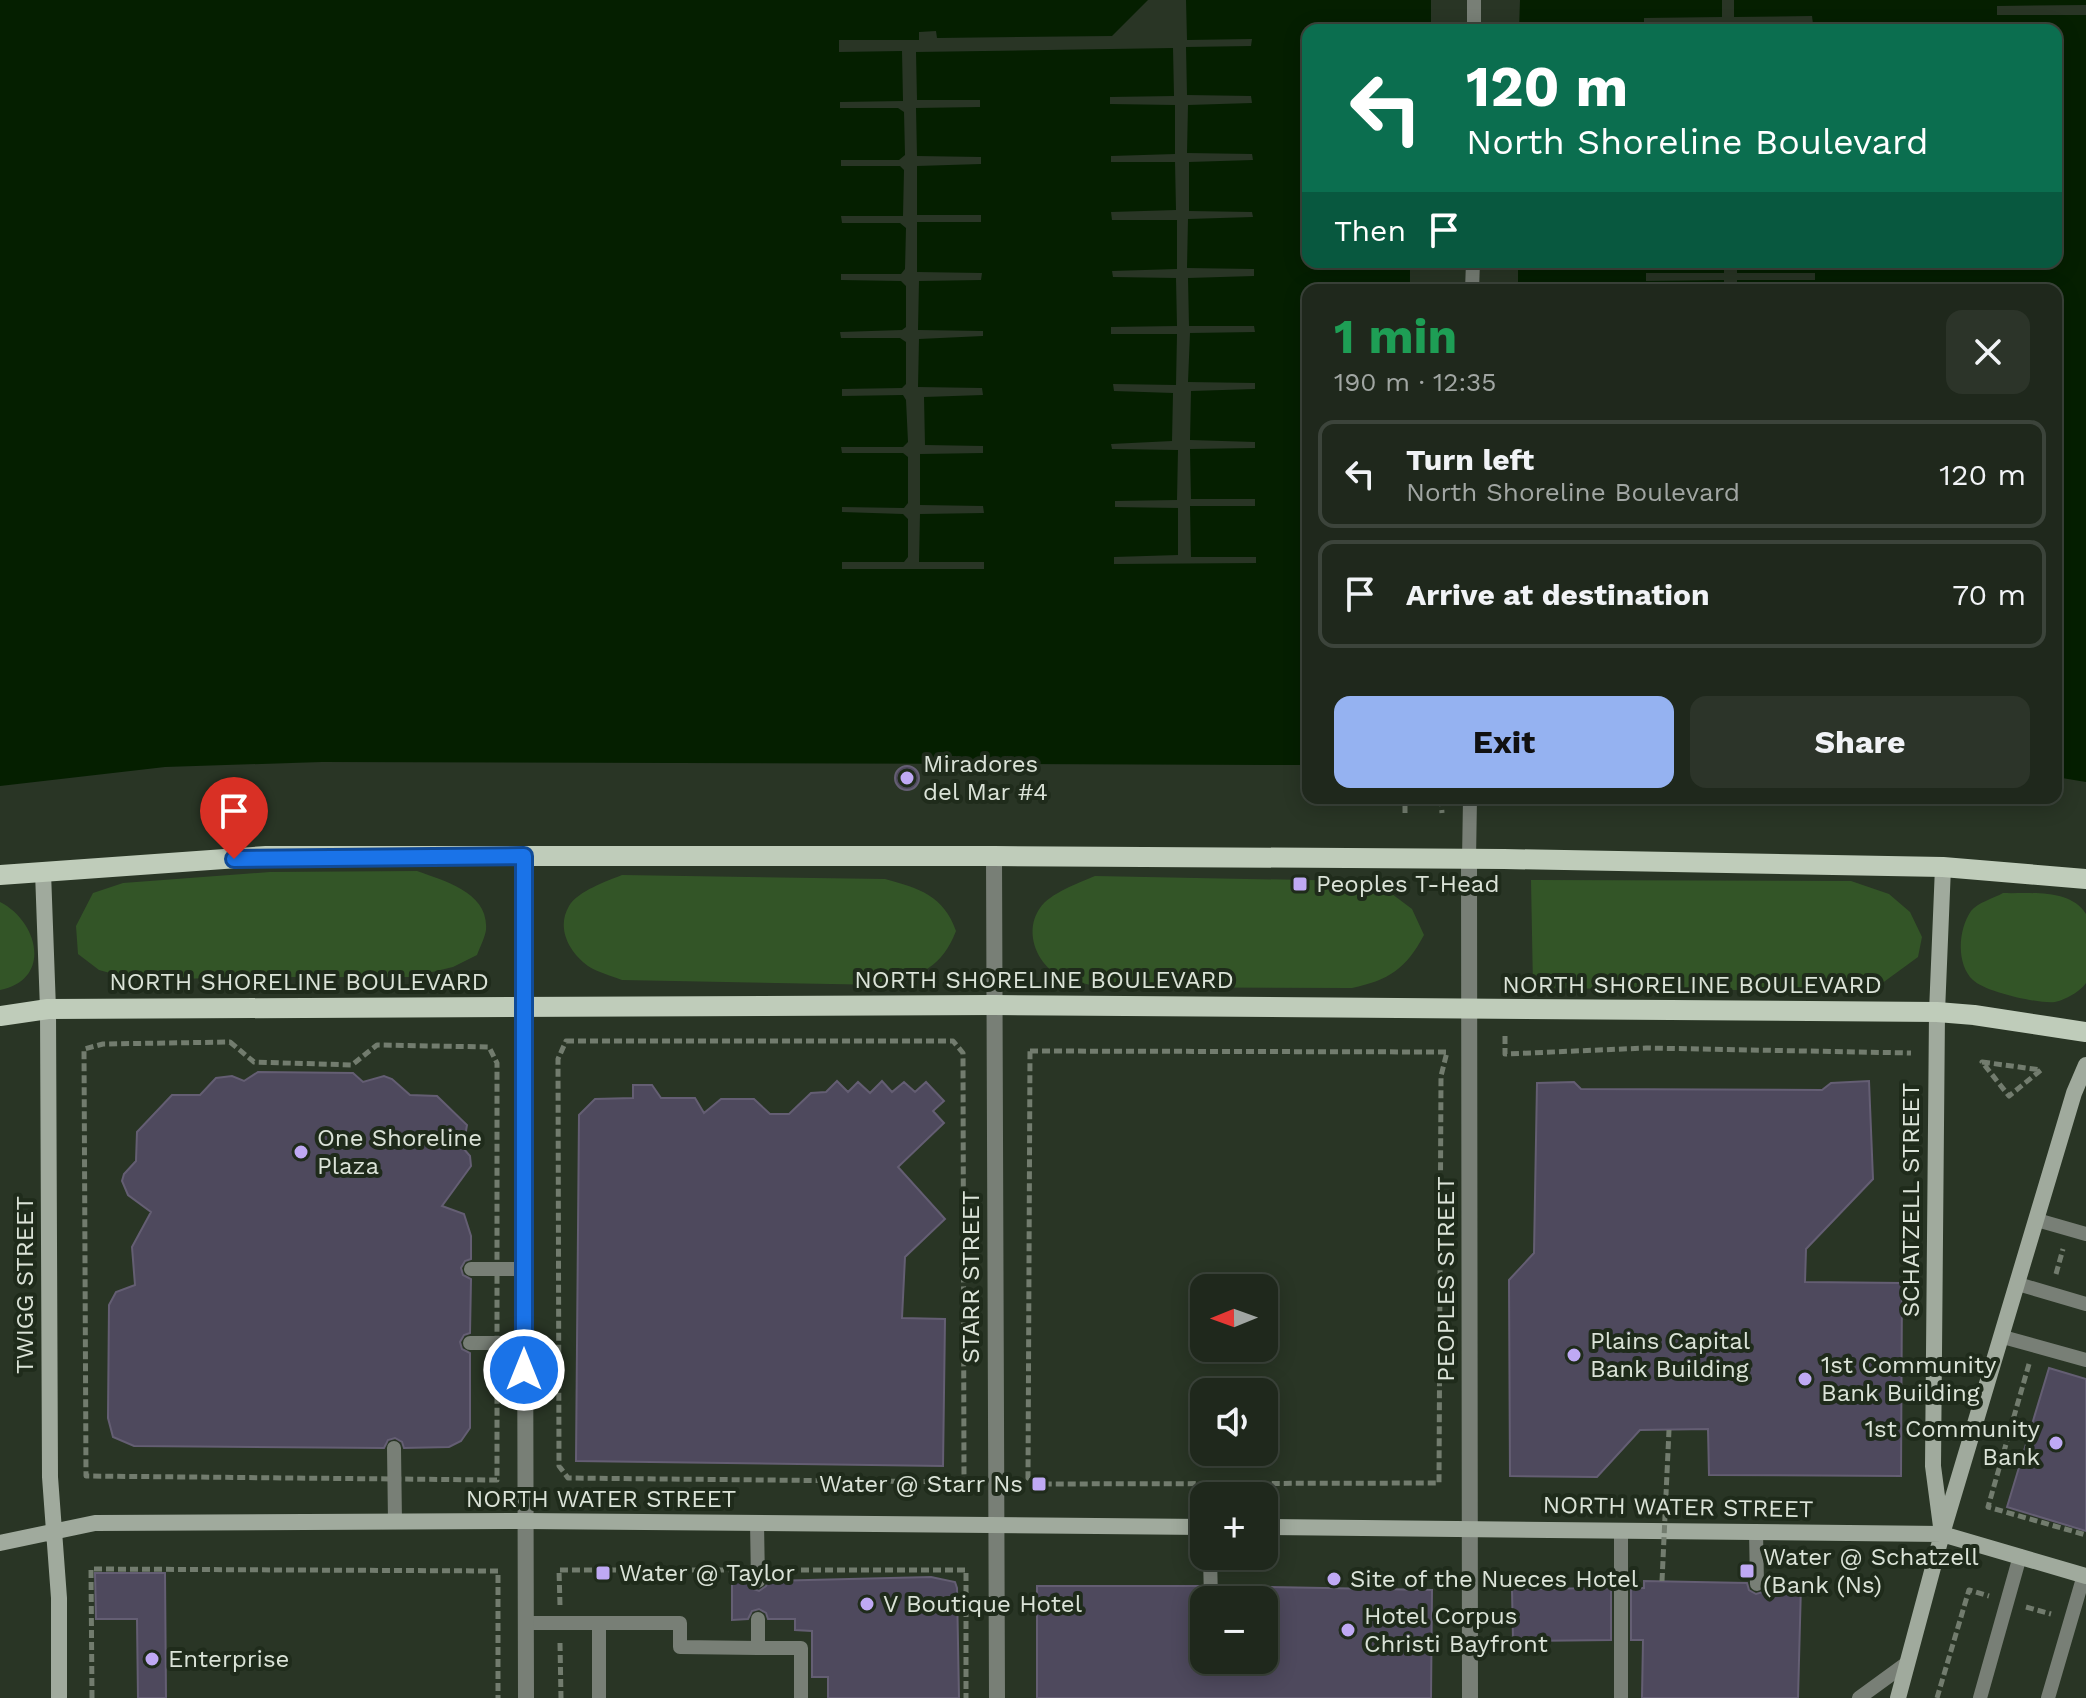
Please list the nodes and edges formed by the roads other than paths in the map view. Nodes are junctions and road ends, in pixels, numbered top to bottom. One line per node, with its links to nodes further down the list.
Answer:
1 (1474, 0): 2 (lane)
2 (1474, 24)
3 (1470, 804): 6 (lane)
4 (524, 856): 5 (main road); 8 (main road); 12 (street)
5 (994, 856): 6 (main road); 11 (street, STARR STREET)
6 (1469, 860): 7 (main road); 14 (street, PEOPLES STREET)
7 (1943, 867): 10 (main road); 15 (main road, SCHATZELL STREET)
8 (43, 872): 9 (main road); 13 (main road, TWIGG STREET)
9 (0, 875)
10 (2086, 879)
11 (994, 1005): 12 (main road, NORTH SHORELINE BOULEVARD); 14 (main road, NORTH SHORELINE BOULEVARD); 33 (street, STARR STREET)
12 (523, 1007): 13 (main road, NORTH SHORELINE BOULEVARD); 22 (street)
13 (48, 1009): 16 (main road, NORTH SHORELINE BOULEVARD); 38 (main road, TWIGG STREET)
14 (1470, 1010): 15 (main road, NORTH SHORELINE BOULEVARD); 36 (street, PEOPLES STREET)
15 (1937, 1012): 17 (main road, NORTH SHORELINE BOULEVARD); 40 (main road, SCHATZELL STREET)
16 (0, 1016)
17 (2086, 1032)
18 (2086, 1065): 19 (main road, SCHATZELL STREET)
19 (2037, 1220): 20 (lane); 23 (main road, SCHATZELL STREET)
20 (2086, 1234)
21 (471, 1269): 22 (lane)
22 (524, 1269): 27 (street)
23 (2018, 1284): 24 (lane); 25 (main road, SCHATZELL STREET)
24 (2086, 1304)
25 (2003, 1337): 28 (lane); 40 (main road, SCHATZELL STREET)
26 (470, 1343): 27 (lane)
27 (524, 1343): 30 (street)
28 (2086, 1360)
29 (394, 1448): 31 (lane)
30 (524, 1521): 31 (main road, NORTH WATER STREET); 32 (main road, NORTH WATER STREET); 47 (street)
31 (395, 1522): 38 (main road, NORTH WATER STREET)
32 (757, 1523): 33 (main road, NORTH WATER STREET); 44 (lane)
33 (997, 1525): 34 (main road, NORTH WATER STREET); 55 (street, STARR STREET)
34 (1190, 1527)
35 (1278, 1527): 36 (main road, NORTH WATER STREET)
36 (1470, 1529): 37 (main road, NORTH WATER STREET); 56 (street, PEOPLES STREET)
37 (1621, 1530): 39 (main road, NORTH WATER STREET); 57 (lane)
38 (54, 1532): 41 (main road, NORTH WATER STREET); 51 (main road, TWIGG STREET)
39 (1756, 1532): 40 (main road, NORTH WATER STREET); 45 (lane)
40 (1942, 1534): 42 (main road, NORTH WATER STREET); 50 (main road, SCHATZELL STREET)
41 (0, 1543)
42 (2020, 1556): 43 (main road, NORTH WATER STREET); 60 (lane)
43 (2085, 1576): 61 (lane)
44 (758, 1581)
45 (1757, 1584)
46 (758, 1619): 49 (lane)
47 (525, 1623): 48 (lane); 52 (street)
48 (599, 1623): 49 (lane); 53 (lane)
49 (758, 1648): 54 (lane)
50 (1907, 1663): 58 (lane); 59 (main road, SCHATZELL STREET)
51 (59, 1698)
52 (526, 1698)
53 (599, 1698)
54 (801, 1698)
55 (997, 1698)
56 (1470, 1698)
57 (1621, 1698)
58 (1859, 1698)
59 (1898, 1698)
60 (1980, 1698)
61 (2048, 1698)

